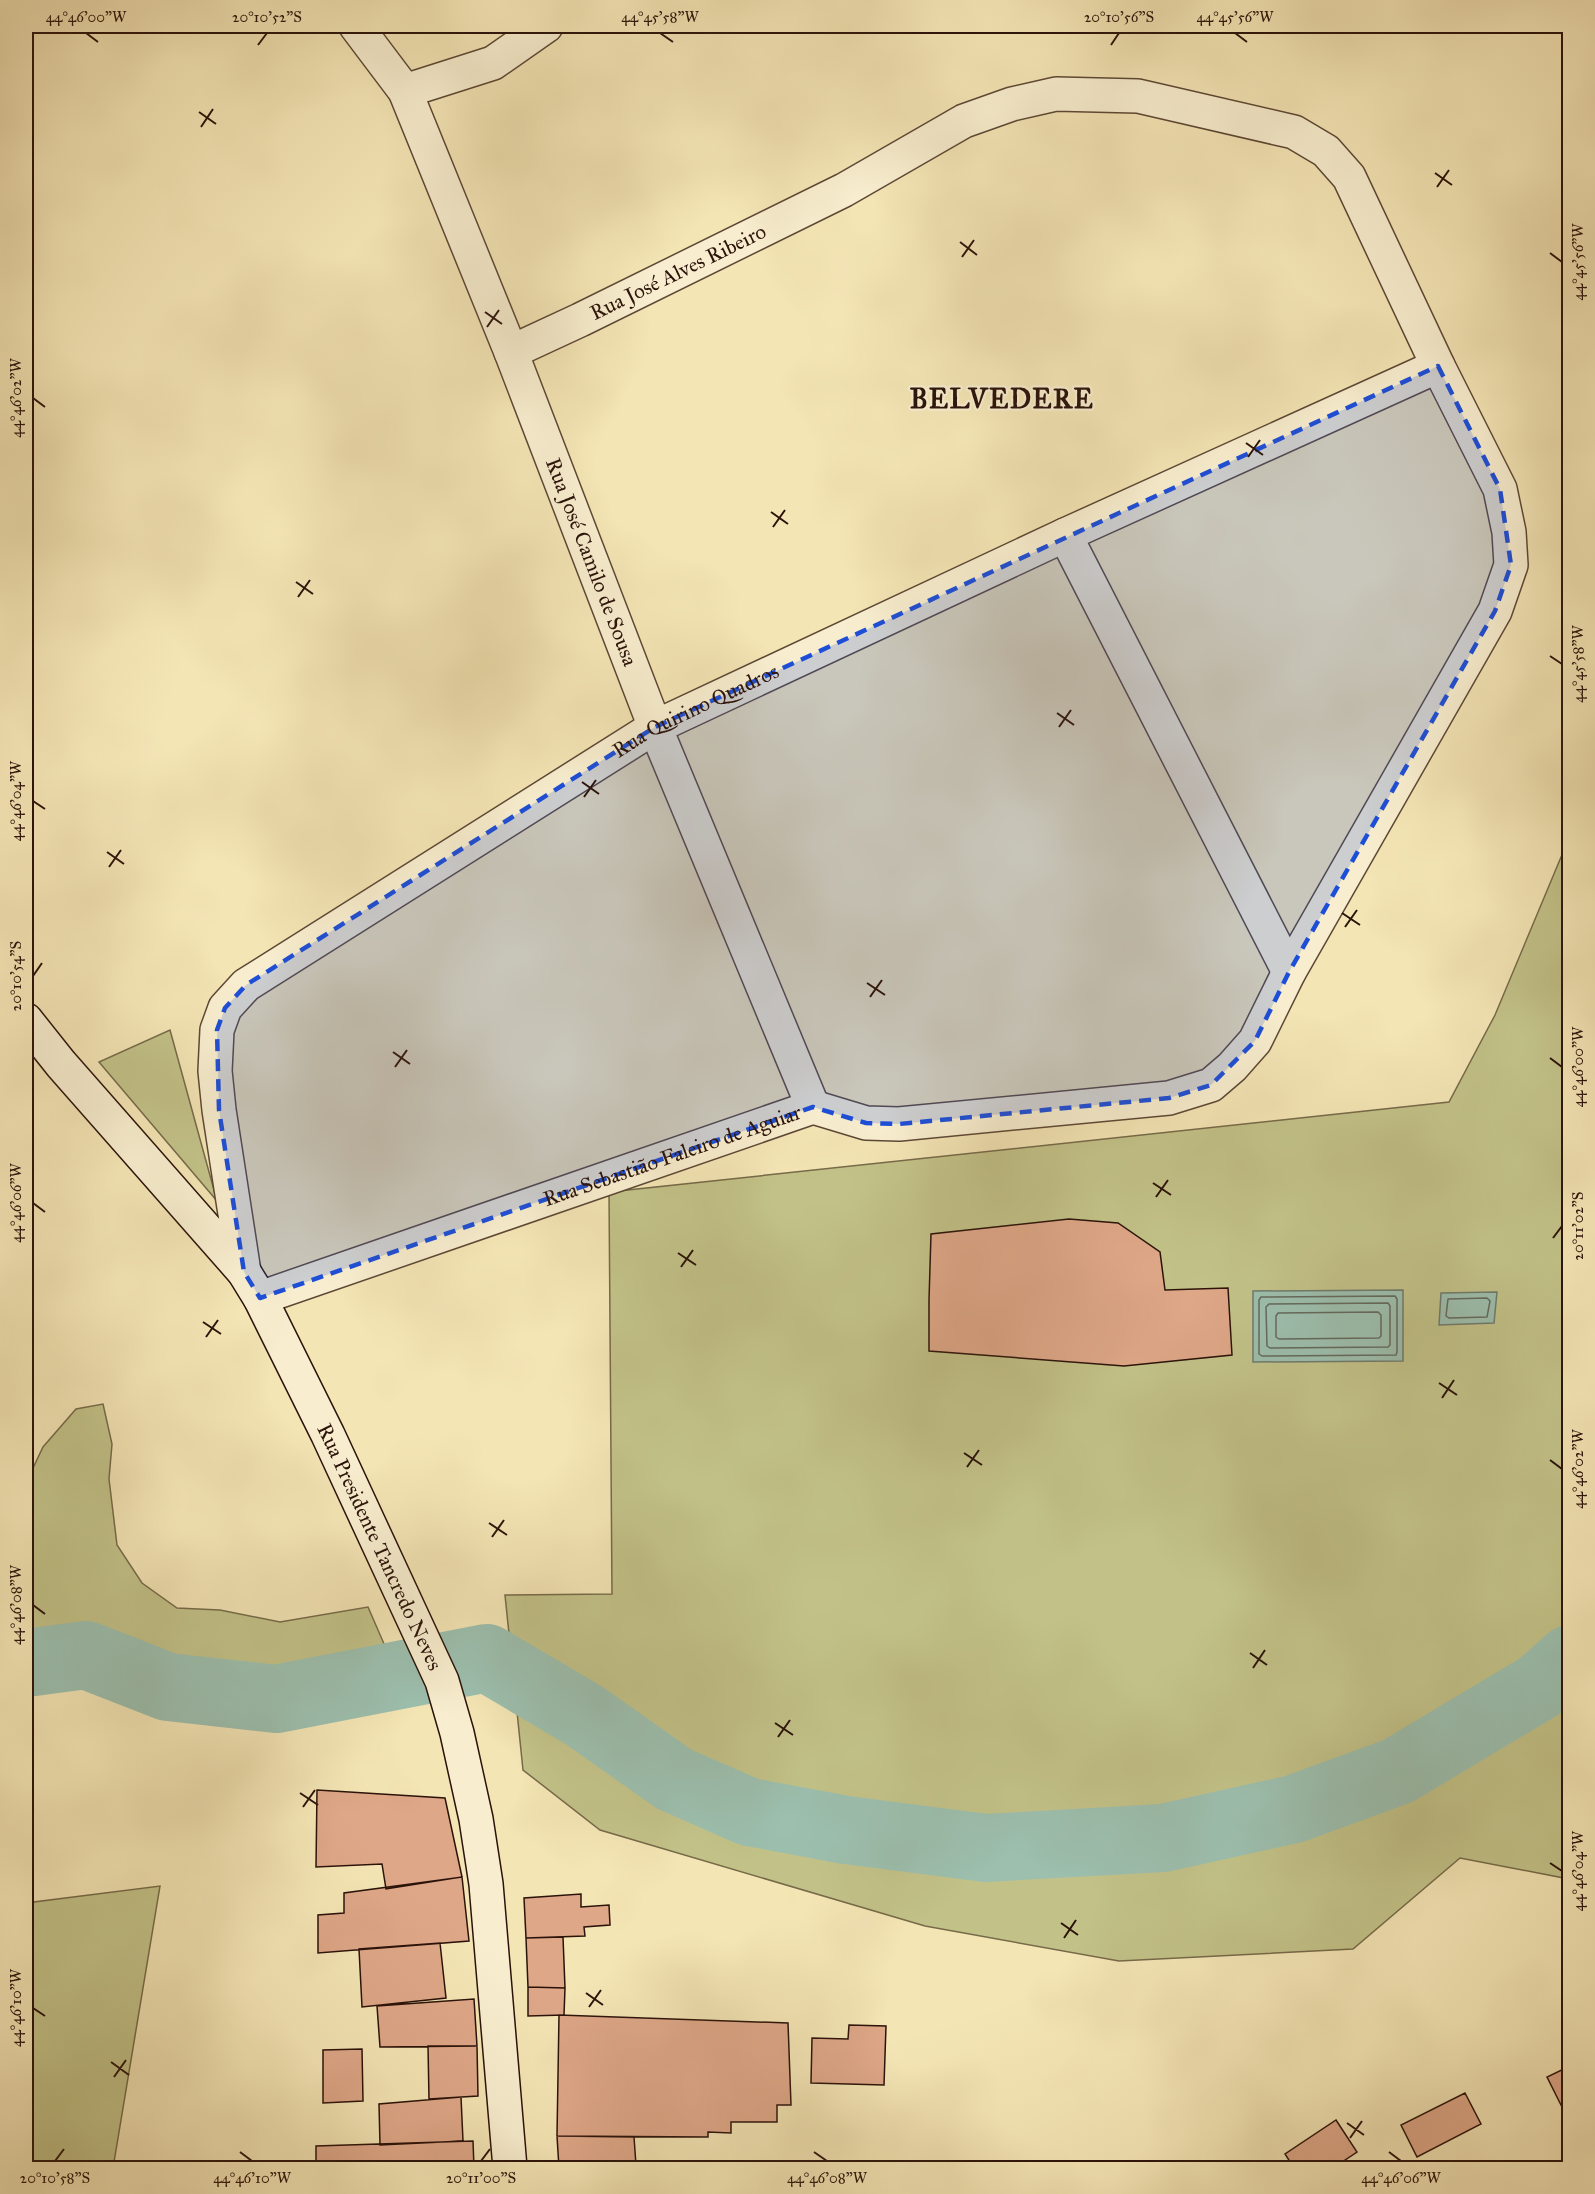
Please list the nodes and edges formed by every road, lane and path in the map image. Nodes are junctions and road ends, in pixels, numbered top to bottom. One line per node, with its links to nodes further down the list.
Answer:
1 (356, 26): 3 (street, Rua José Camilo de Sousa)
2 (546, 26): 3 (street)
3 (405, 91): 4 (street, Rua José Camilo de Sousa)
4 (511, 352): 5 (street, Rua José Alves Ribeiro); 7 (street, Rua José Camilo de Sousa)
5 (1438, 366): 6 (street, Rua Quirino Quadros); 8 (street, Rua Sebastião Faleiro de Aguiar)
6 (1065, 535): 7 (street, Rua Quirino Quadros); 8 (street)
7 (655, 727): 10 (street, Rua José Camilo de Sousa); 11 (street, Rua Quirino Quadros)
8 (1289, 972): 10 (street, Rua Sebastião Faleiro de Aguiar)
9 (26, 1020): 11 (street, Rua Presidente Tancredo Neves)
10 (813, 1107): 11 (street, Rua Sebastião Faleiro de Aguiar)
11 (252, 1285): 12 (street, Rua Presidente Tancredo Neves)
12 (510, 2169)

